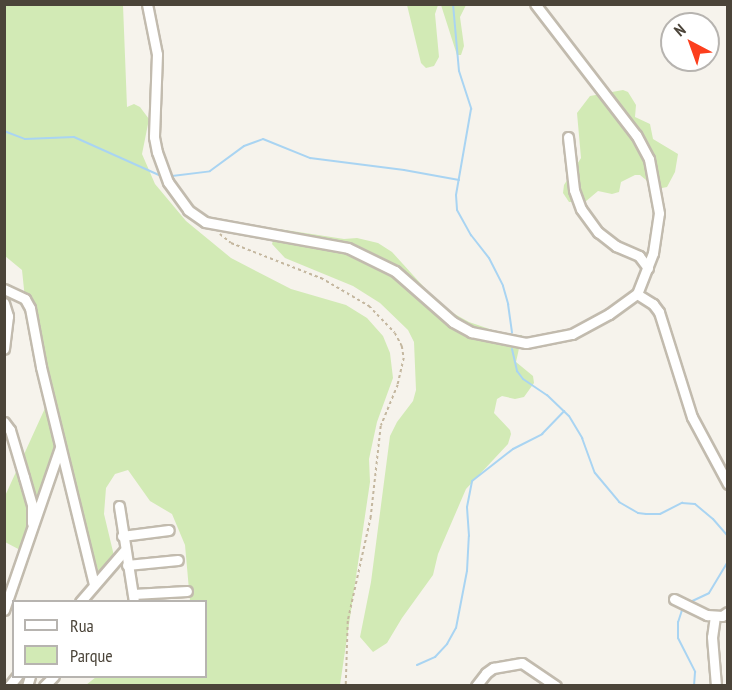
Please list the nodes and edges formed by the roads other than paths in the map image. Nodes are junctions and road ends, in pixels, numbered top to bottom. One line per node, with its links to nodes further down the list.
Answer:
1 (147, 4): 6 (street)
2 (536, 4): 4 (street)
3 (568, 137): 4 (street)
4 (648, 268): 6 (street)
5 (6, 291): 10 (street)
6 (637, 294): 11 (street)
7 (4, 303): 8 (street)
8 (4, 349)
9 (4, 422): 13 (street)
10 (60, 447): 13 (street); 19 (street)
11 (728, 484)
12 (119, 506): 15 (street)
13 (33, 529): 24 (street)
14 (170, 530): 15 (street)
15 (122, 536): 16 (street)
16 (124, 551): 18 (street); 19 (street)
17 (178, 560): 18 (street)
18 (127, 565): 21 (street)
19 (94, 585): 23 (street)
20 (187, 591): 21 (street)
21 (133, 598)
22 (674, 599): 26 (street)
23 (82, 600)
24 (4, 610)
25 (728, 612): 26 (street)
26 (715, 616): 29 (street)
27 (476, 686): 28 (street)
28 (556, 686)
29 (716, 686)

